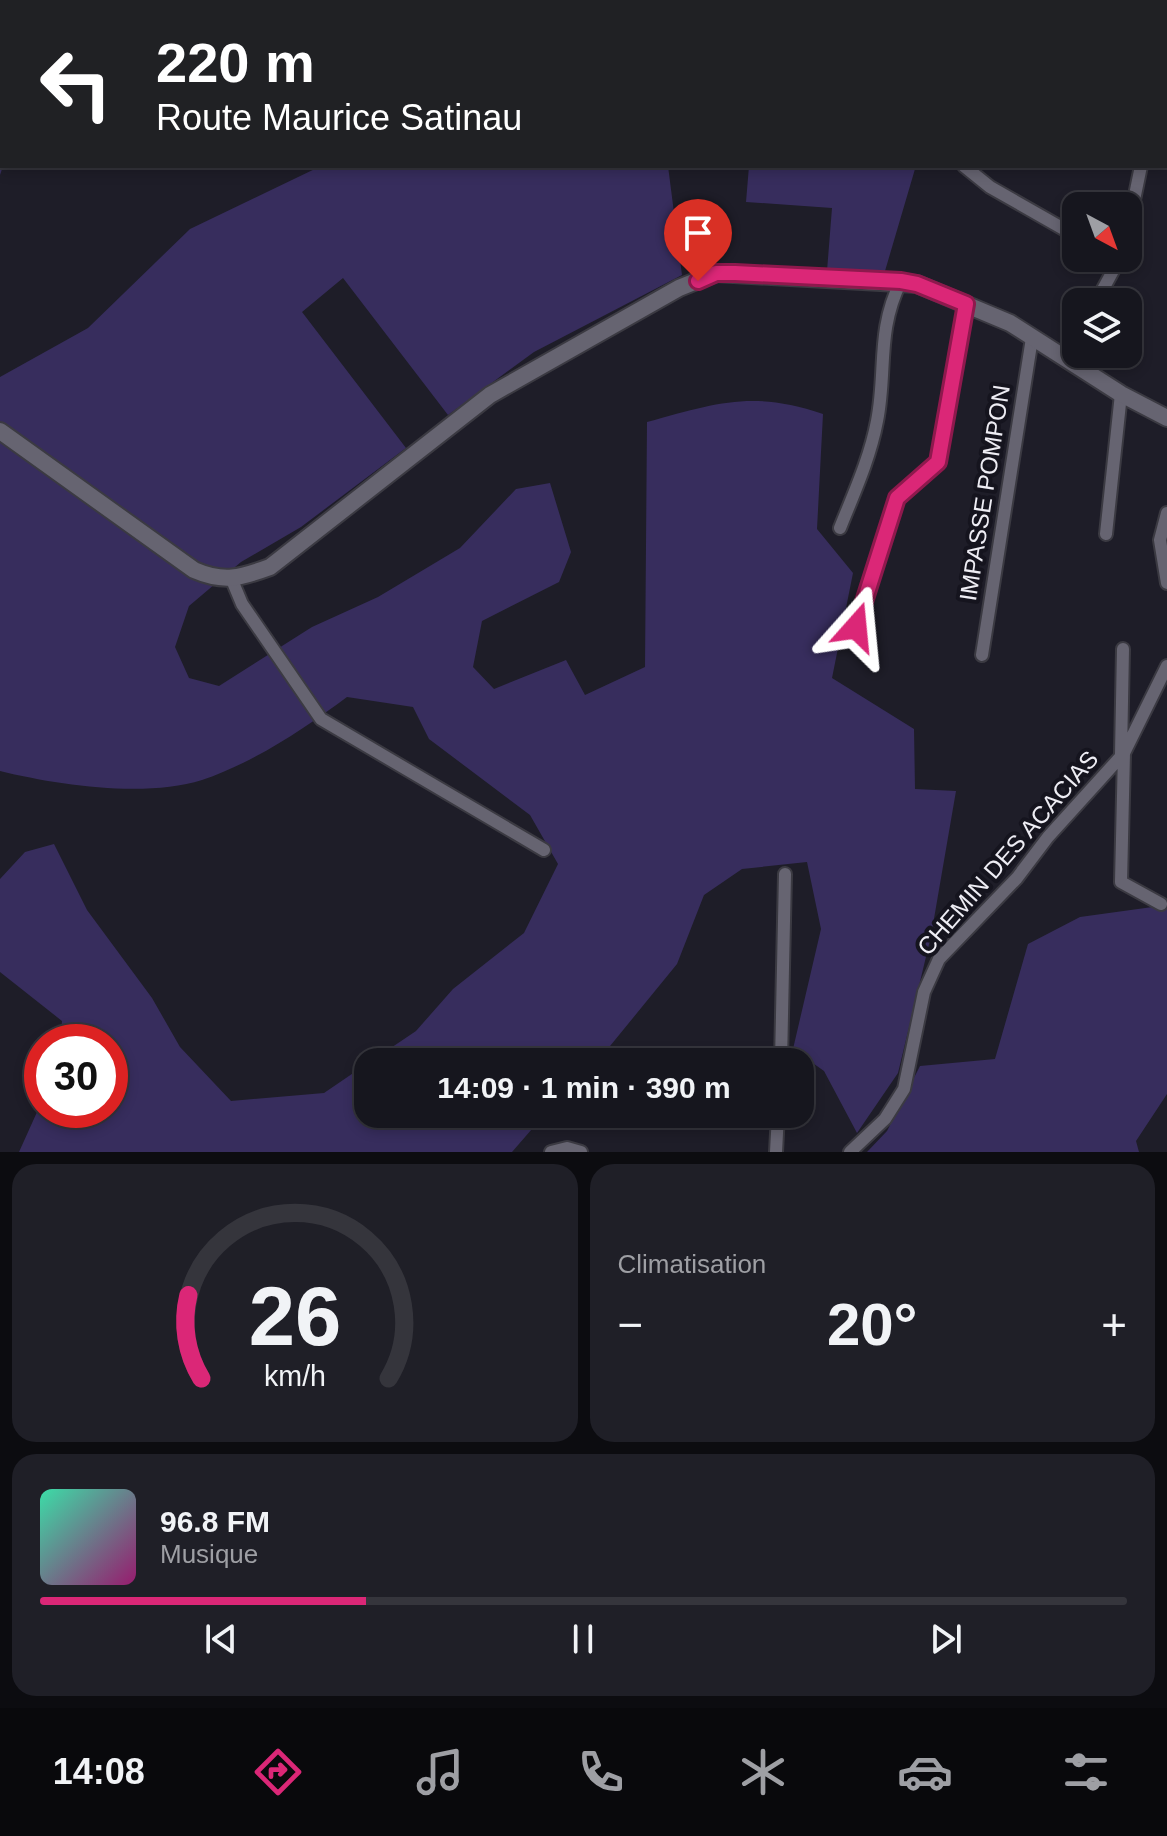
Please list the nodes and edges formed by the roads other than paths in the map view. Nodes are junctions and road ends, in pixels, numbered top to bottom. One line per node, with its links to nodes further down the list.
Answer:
1 (966, 168): 4 (street)
2 (1141, 168): 3 (street)
3 (1136, 192)
4 (1062, 228)
5 (901, 281): 6 (main road); 14 (street); 16 (main road)
6 (966, 304): 7 (main road); 18 (street)
7 (1032, 338): 8 (main road); 20 (street, IMPASSE POMPON)
8 (1062, 358)
9 (1079, 368): 10 (main road)
10 (1121, 394): 11 (main road); 15 (street)
11 (1167, 418)
12 (0, 431): 16 (main road)
13 (1167, 513): 17 (street)
14 (840, 528)
15 (1106, 534)
16 (232, 580): 23 (street)
17 (1167, 583)
18 (856, 627)
19 (1123, 649): 22 (street)
20 (982, 655)
21 (1167, 666): 22 (street, CHEMIN DES ACACIAS)
22 (1122, 754): 25 (street); 31 (street, CHEMIN DES ACACIAS)
23 (544, 850)
24 (785, 874): 26 (street)
25 (1161, 904)
26 (781, 1048)
27 (777, 1128): 30 (street)
28 (551, 1152): 29 (street)
29 (581, 1152)
30 (776, 1152)
31 (850, 1152)

